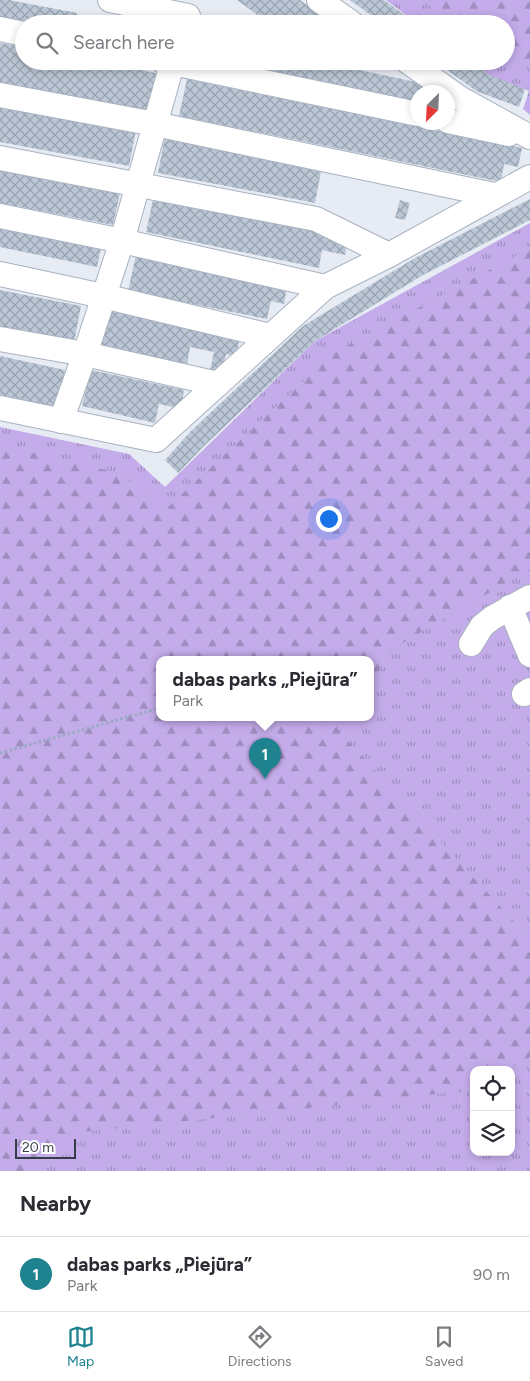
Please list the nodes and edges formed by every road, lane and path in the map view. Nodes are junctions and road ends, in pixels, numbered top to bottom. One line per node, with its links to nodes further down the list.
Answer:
1 (110, 0): 3 (lane)
2 (319, 0): 4 (lane)
3 (189, 13)
4 (340, 15)
5 (0, 29): 6 (lane)
6 (15, 32)
7 (168, 70): 13 (lane)
8 (208, 70): 11 (lane)
9 (420, 70): 14 (lane)
10 (0, 95): 13 (lane)
11 (410, 112)
12 (455, 122): 14 (lane)
13 (155, 124): 17 (lane); 18 (lane)
14 (530, 137)
15 (0, 158): 17 (lane)
16 (530, 177): 18 (lane)
17 (139, 184): 20 (lane); 21 (lane)
18 (494, 195): 21 (lane)
19 (0, 216): 20 (lane)
20 (122, 241): 23 (lane); 24 (lane)
21 (389, 255): 23 (lane)
22 (0, 274): 24 (lane)
23 (324, 287): 25 (lane)
24 (104, 296): 25 (lane); 27 (lane)
25 (270, 336): 28 (lane)
26 (0, 339): 27 (lane)
27 (85, 354): 28 (lane); 30 (lane)
28 (218, 384): 30 (lane)
29 (0, 408): 30 (lane)
30 (61, 421)
31 (520, 602): 32 (lane); 33 (lane)
32 (471, 644)
33 (530, 655)
34 (156, 709): 35 (path)
35 (0, 753)

